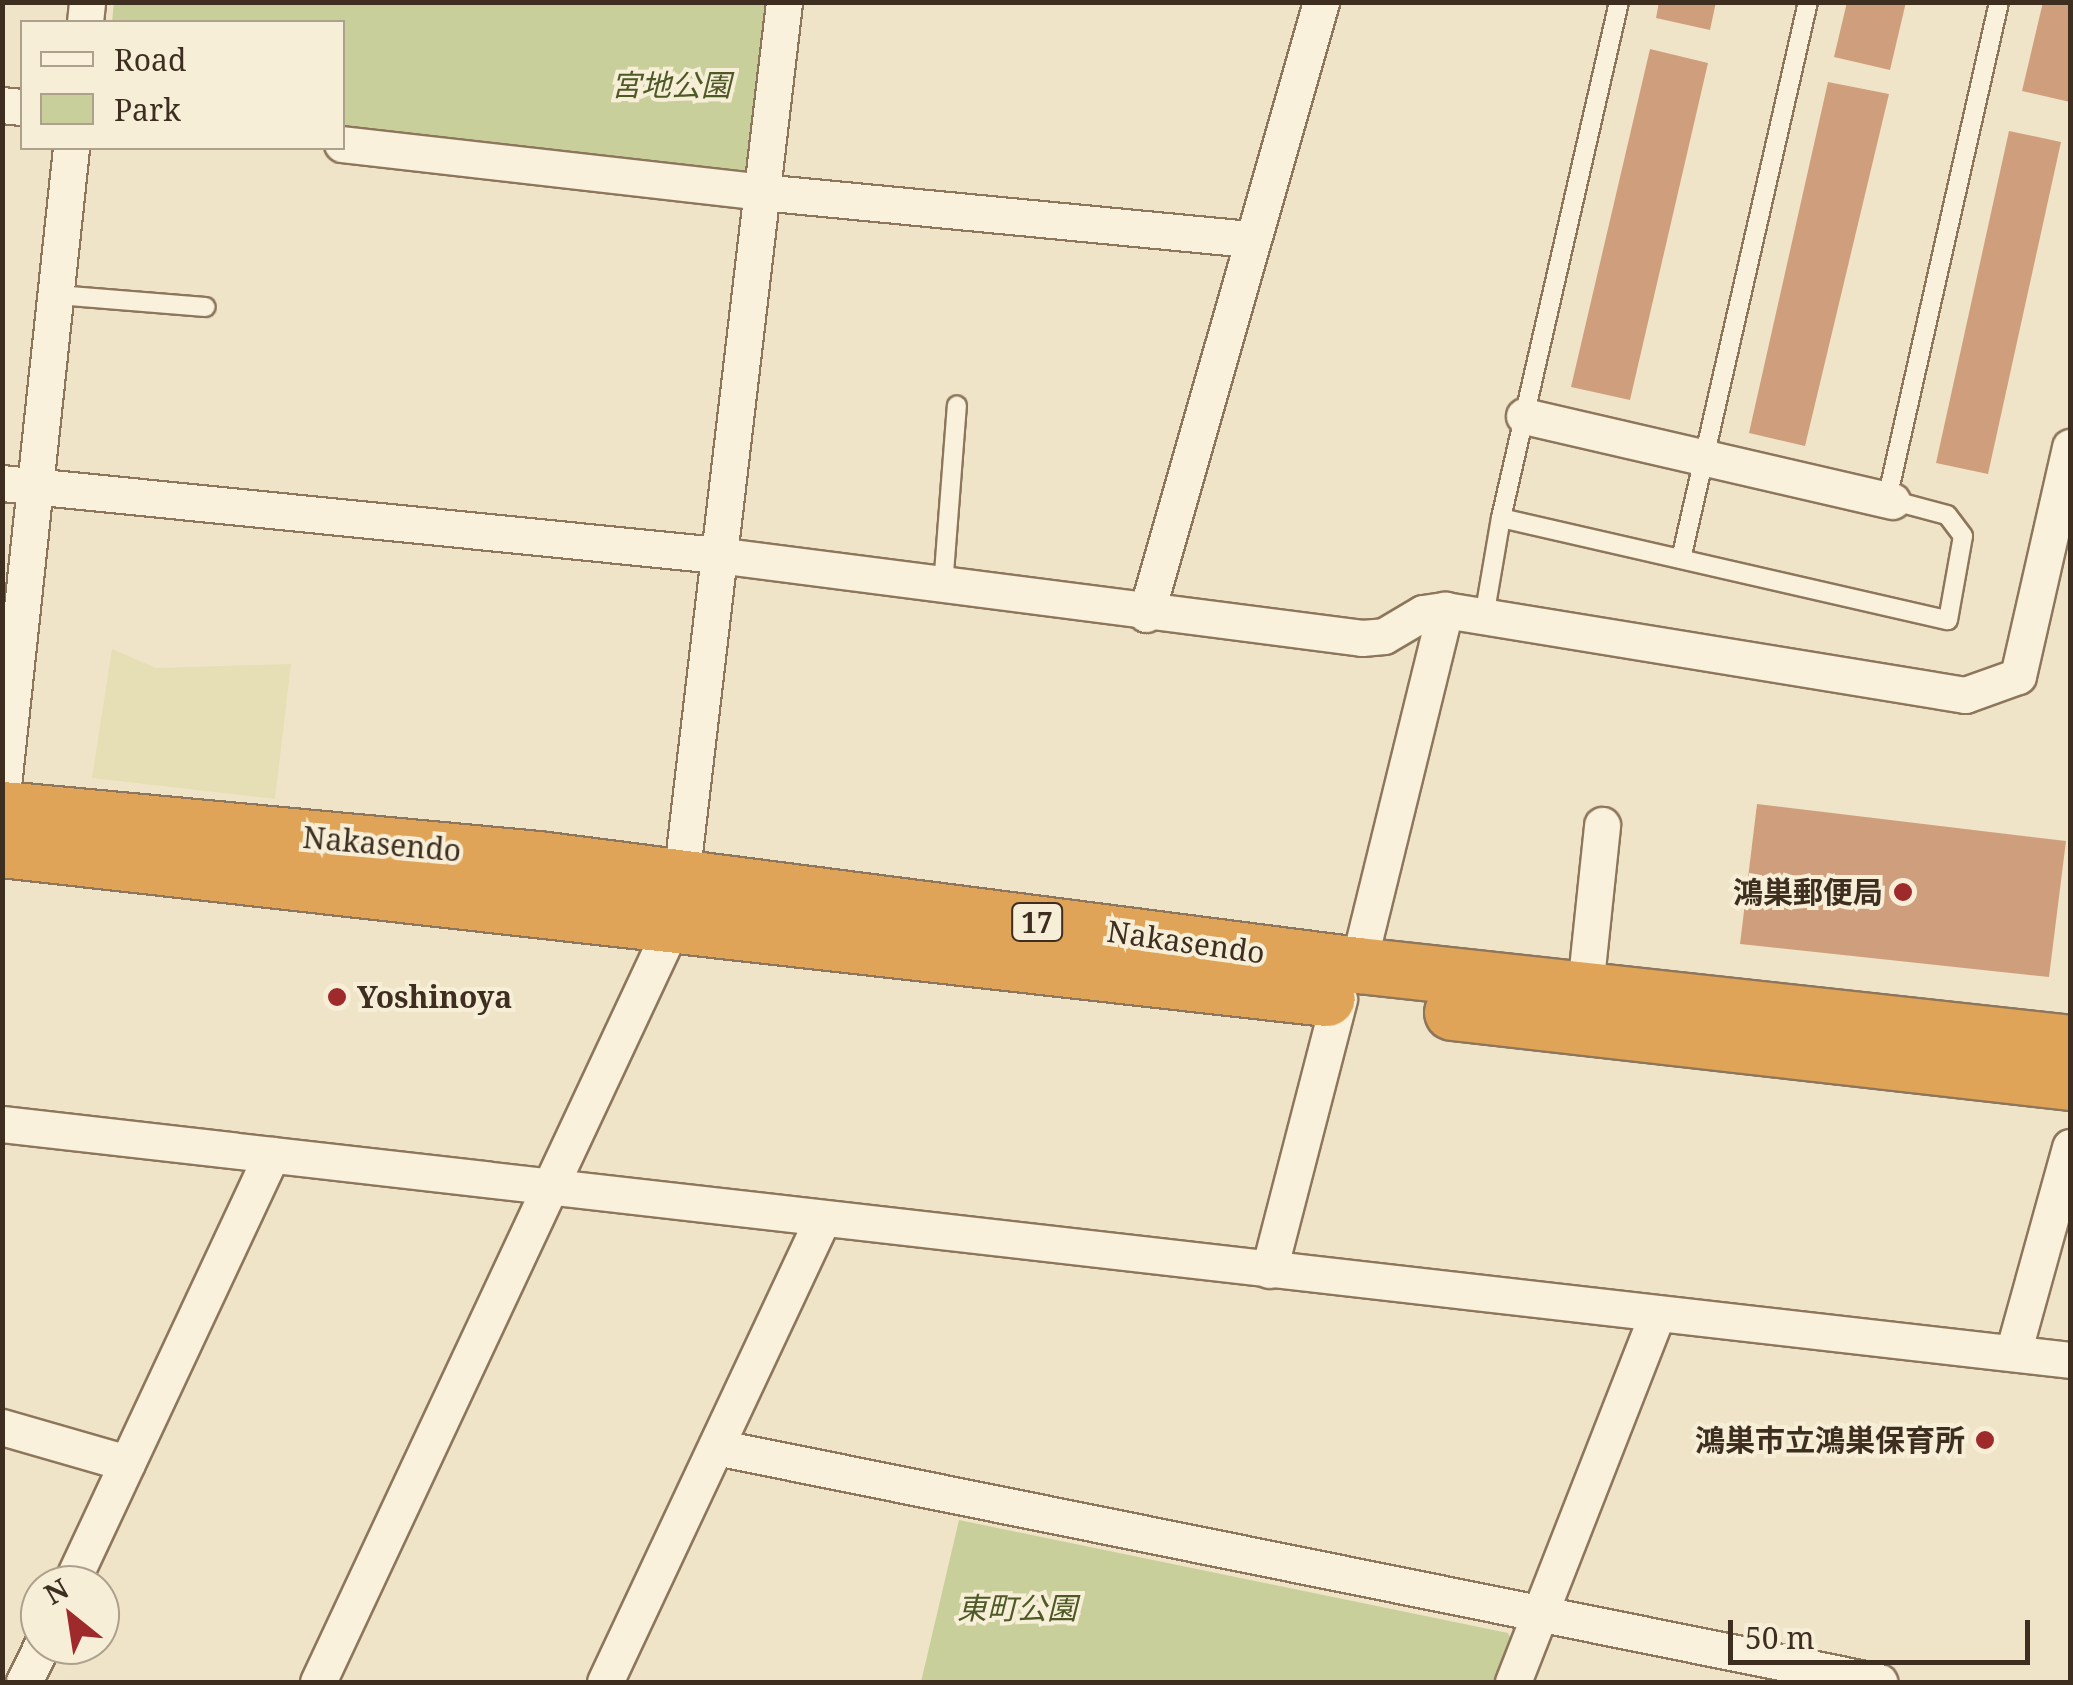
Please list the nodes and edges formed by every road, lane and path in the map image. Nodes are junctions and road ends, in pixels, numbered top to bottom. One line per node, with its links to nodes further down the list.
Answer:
1 (784, 2): 8 (street)
2 (1321, 2): 9 (street)
3 (1618, 2): 13 (lane)
4 (1808, 2): 15 (lane)
5 (1999, 2): 18 (lane)
6 (345, 144): 8 (street)
7 (71, 150): 10 (street)
8 (761, 192): 9 (street); 20 (street)
9 (1253, 238): 24 (street)
10 (57, 295): 11 (lane); 17 (street)
11 (206, 307)
12 (957, 406): 22 (lane)
13 (1524, 416): 15 (street); 19 (lane)
14 (2070, 447): 25 (street)
15 (1704, 458): 18 (street); 21 (lane)
16 (2, 482): 17 (street)
17 (38, 487): 20 (street); 26 (street)
18 (1892, 501): 21 (lane)
19 (1501, 518): 21 (lane); 25 (lane)
20 (717, 556): 22 (street); 30 (street)
21 (1681, 559)
22 (944, 586): 24 (street)
23 (1445, 610): 24 (street); 25 (street); 31 (street)
24 (1146, 614)
25 (1484, 616)
26 (2, 795)
27 (2, 809): 30 (highway, Nakasendo / 17)
28 (1602, 825): 32 (street)
29 (2, 849): 30 (highway, Nakasendo / 17)
30 (677, 901): 31 (highway, Nakasendo / 17); 38 (street)
31 (1349, 982): 32 (highway, Nakasendo / 17); 34 (highway, Nakasendo / 17); 40 (street)
32 (1584, 988): 33 (highway, Nakasendo / 17)
33 (2070, 1043)
34 (2070, 1082)
35 (2, 1124): 37 (street)
36 (2070, 1147): 42 (street)
37 (270, 1155): 38 (street); 46 (street)
38 (550, 1189): 39 (street); 49 (street)
39 (822, 1220): 40 (street); 45 (street)
40 (1269, 1270): 41 (street)
41 (1657, 1314): 42 (street); 48 (street)
42 (2013, 1354): 43 (street)
43 (2070, 1360)
44 (2, 1426): 46 (street)
45 (716, 1448): 48 (street); 50 (street)
46 (127, 1463): 47 (street)
47 (79, 1565)
48 (1540, 1613): 51 (street); 52 (street)
49 (318, 1682)
50 (605, 1682)
51 (1513, 1682)
52 (1880, 1682)

